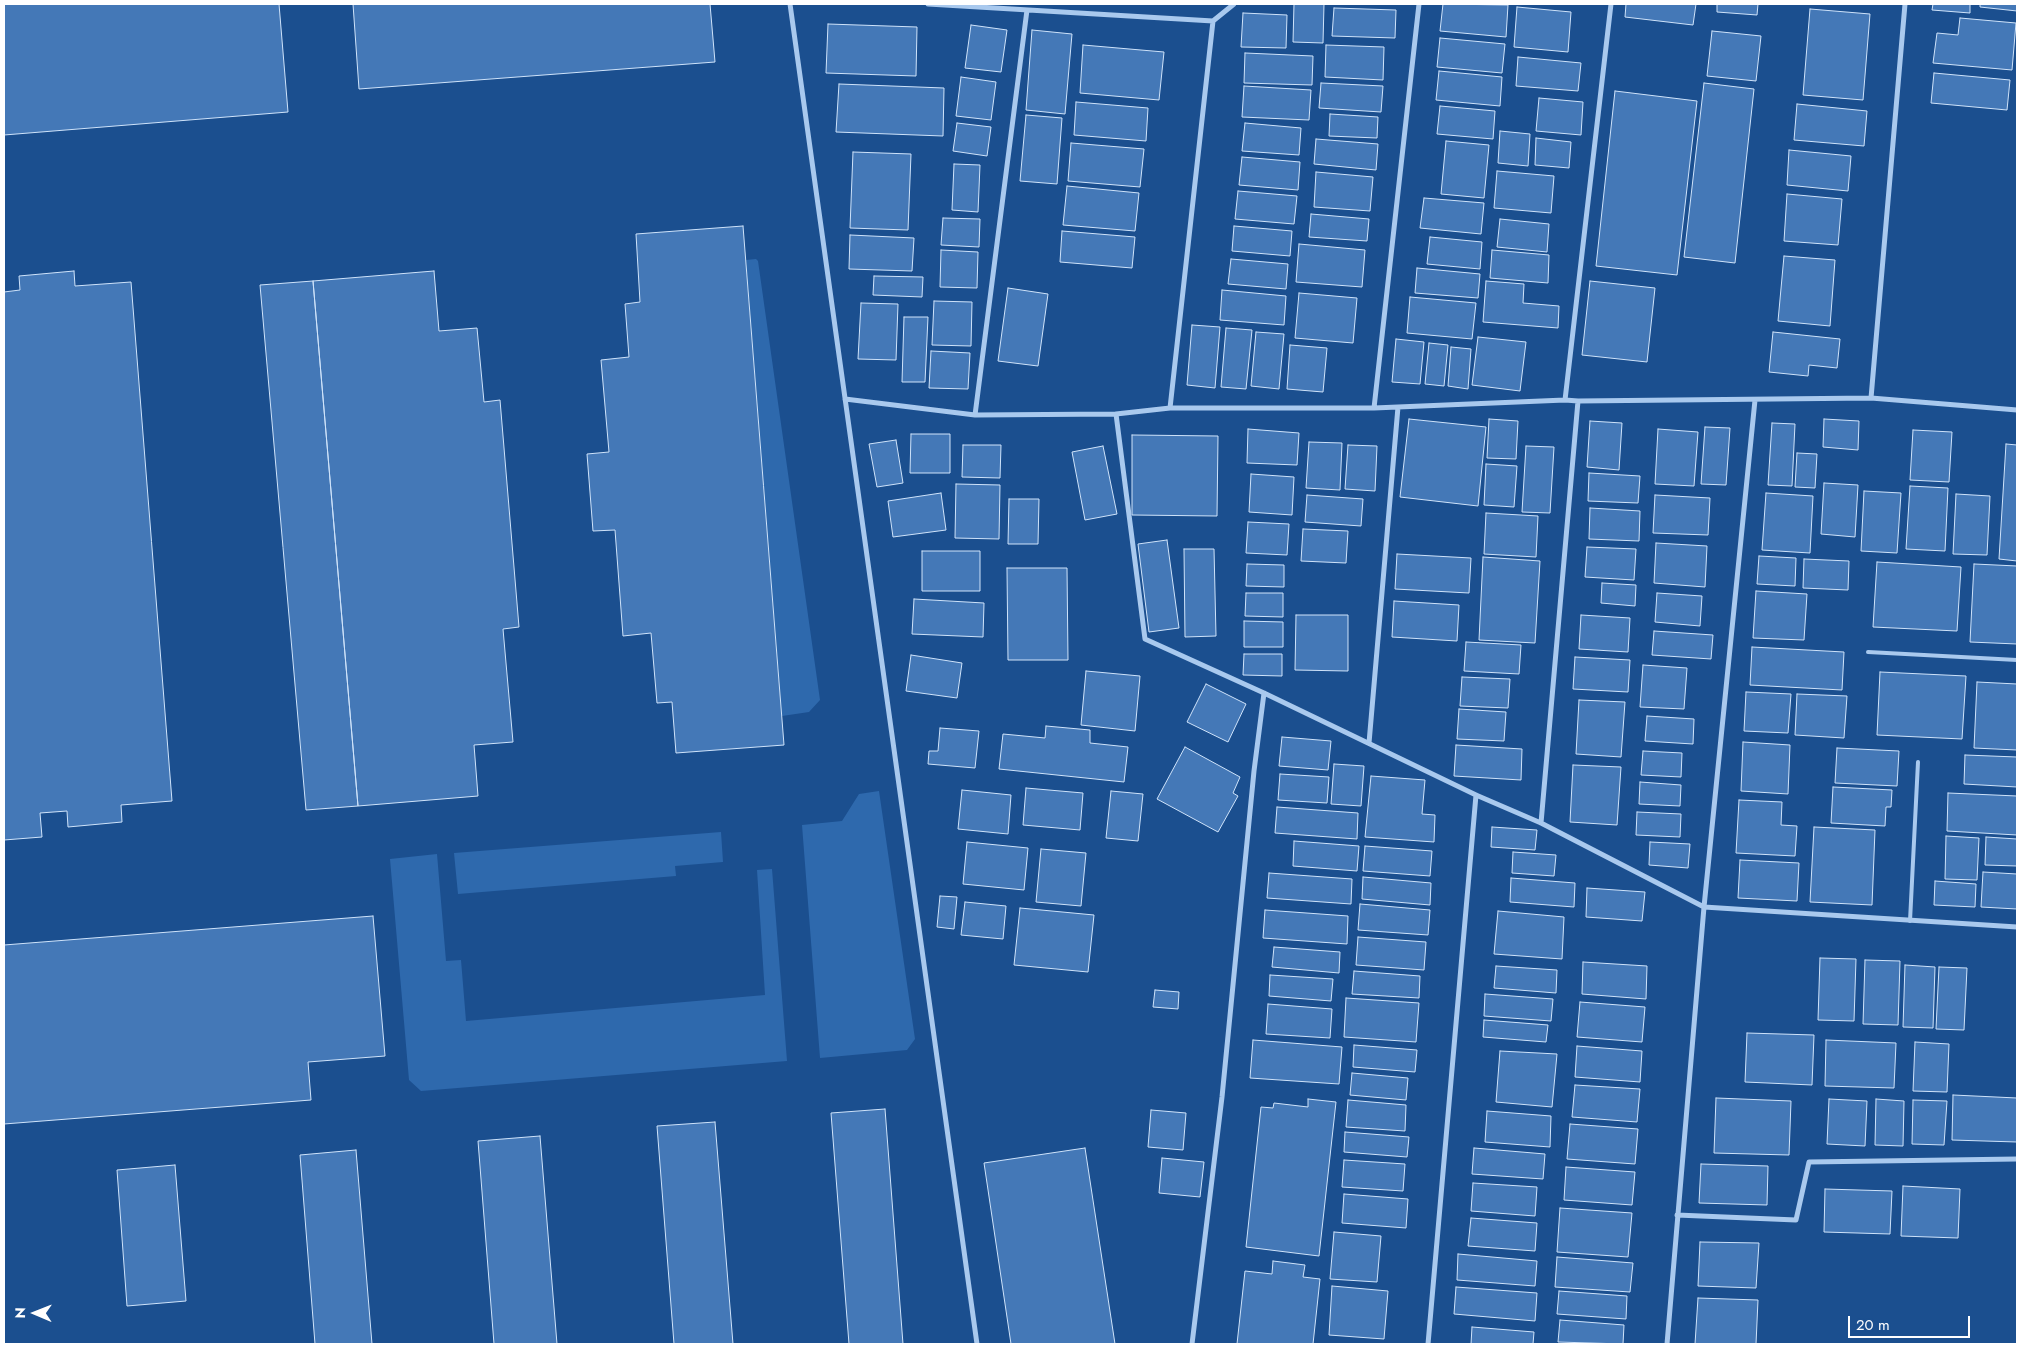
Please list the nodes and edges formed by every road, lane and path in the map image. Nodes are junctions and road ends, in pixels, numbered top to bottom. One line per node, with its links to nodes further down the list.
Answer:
1 (790, 4): 11 (street)
2 (928, 4): 7 (street)
3 (1234, 4): 9 (street)
4 (1419, 4): 17 (street)
5 (1611, 4): 12 (street)
6 (1905, 4): 10 (street)
7 (1003, 6): 8 (street)
8 (1027, 10): 9 (street); 20 (street)
9 (1213, 21): 16 (street)
10 (1871, 398): 13 (street); 18 (street)
11 (845, 399): 20 (street); 33 (street)
12 (1565, 400): 14 (street); 15 (street)
13 (1755, 400): 14 (street); 28 (street)
14 (1578, 401): 27 (street)
15 (1398, 406): 17 (street); 24 (street)
16 (1170, 408): 17 (street); 19 (street)
17 (1374, 408)
18 (2017, 410)
19 (1116, 414): 20 (street); 23 (street)
20 (975, 415)
21 (1868, 652): 22 (lane)
22 (2017, 660)
23 (1264, 693): 24 (street); 34 (street)
24 (1369, 743): 26 (street)
25 (1918, 762): 29 (lane)
26 (1476, 795): 27 (street); 35 (street)
27 (1541, 823): 28 (street)
28 (1704, 907): 29 (street); 32 (street)
29 (1910, 921): 30 (street)
30 (2017, 927)
31 (2017, 1159): 32 (street)
32 (1677, 1215): 36 (street)
33 (977, 1344)
34 (1192, 1344)
35 (1428, 1344)
36 (1666, 1344)

